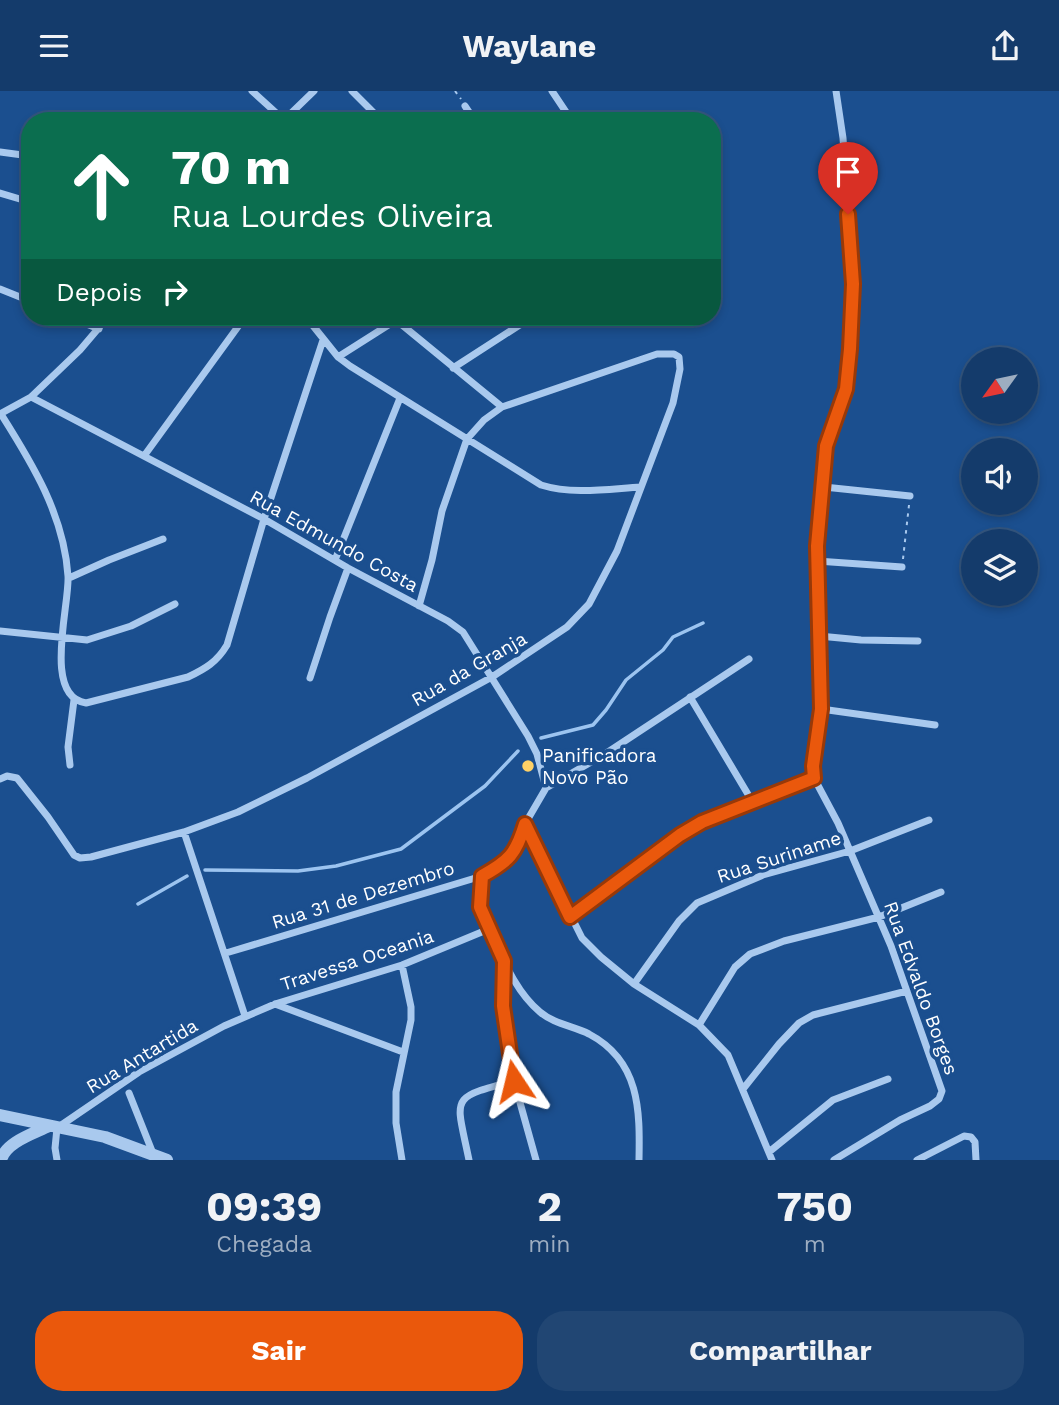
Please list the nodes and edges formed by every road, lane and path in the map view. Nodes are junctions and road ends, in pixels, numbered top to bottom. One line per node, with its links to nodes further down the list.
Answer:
1 (252, 91): 7 (street)
2 (314, 91): 8 (street)
3 (352, 91): 9 (street)
4 (552, 91): 11 (street)
5 (836, 91): 36 (street)
6 (465, 106): 10 (street)
7 (275, 112)
8 (292, 112)
9 (373, 112)
10 (469, 112)
11 (566, 112)
12 (0, 152): 13 (street)
13 (21, 155)
14 (0, 193): 15 (street)
15 (21, 199)
16 (0, 289): 17 (street)
17 (21, 297)
18 (92, 326): 25 (street)
19 (101, 326): 25 (street)
20 (238, 326): 34 (street)
21 (313, 326): 26 (street)
22 (386, 326): 27 (street)
23 (407, 326): 28 (street)
24 (518, 326): 28 (street)
25 (99, 329): 29 (street)
26 (323, 340): 27 (street); 38 (street)
27 (338, 357): 30 (street)
28 (453, 368): 31 (street)
29 (31, 397): 32 (street); 34 (street, Rua Edmundo Costa)
30 (400, 398): 33 (street); 40 (street)
31 (502, 407): 33 (street); 35 (street, Rua da Granja)
32 (0, 414): 44 (street)
33 (467, 439): 35 (street); 46 (street)
34 (144, 456): 38 (street, Rua Edmundo Costa)
35 (641, 487): 52 (street, Rua da Granja)
36 (824, 487): 37 (street); 41 (street)
37 (910, 496): 42 (path)
38 (264, 519): 40 (street, Rua Edmundo Costa); 55 (street)
39 (163, 539): 44 (street)
40 (335, 560): 43 (street, Rua Edmundo Costa)
41 (817, 561): 42 (street); 49 (street)
42 (902, 567)
43 (348, 568): 46 (street, Rua Edmundo Costa); 53 (street)
44 (69, 578): 48 (street)
45 (175, 604): 48 (street)
46 (419, 606): 52 (street, Rua Edmundo Costa)
47 (0, 631): 48 (street)
48 (61, 636): 55 (street)
49 (819, 636): 50 (street); 56 (street)
50 (918, 641)
51 (749, 659): 54 (street)
52 (492, 677): 61 (street, Rua Edmundo Costa); 65 (street, Rua da Granja)
53 (310, 678)
54 (690, 697): 61 (street); 62 (street)
55 (74, 700): 58 (street)
56 (821, 709): 57 (street); 59 (street)
57 (935, 725)
58 (70, 765)
59 (814, 778): 62 (street); 66 (street, Rua Edvaldo Borges)
60 (0, 779): 65 (street, Rua da Granja)
61 (546, 788): 64 (street, Rua 31 de Dezembro)
62 (752, 801): 69 (street)
63 (929, 820): 66 (street, Rua Suriname)
64 (525, 824): 67 (street, Rua 31 de Dezembro); 69 (street)
65 (184, 832): 72 (street)
66 (850, 851): 70 (street, Rua Edvaldo Borges); 75 (street, Rua Suriname)
67 (482, 876): 71 (street); 72 (street, Rua 31 de Dezembro)
68 (941, 892): 70 (street)
69 (570, 917): 75 (street)
70 (878, 917): 76 (street, Rua Edvaldo Borges); 79 (street)
71 (489, 929): 73 (street); 74 (street, Travessa Oceania)
72 (226, 953): 78 (street)
73 (504, 961): 82 (street); 96 (street)
74 (402, 965): 77 (street, Travessa Oceania); 80 (street)
75 (634, 984): 79 (street)
76 (907, 991): 83 (street); 87 (street, Rua Edvaldo Borges)
77 (275, 1003): 78 (street, Rua Antartida); 80 (street)
78 (246, 1016): 86 (street, Rua Antartida)
79 (699, 1025): 83 (street)
80 (403, 1052): 93 (street)
81 (888, 1079): 88 (street)
82 (514, 1081): 94 (street); 95 (street)
83 (743, 1089): 88 (street)
84 (129, 1093): 89 (street)
85 (0, 1115): 86 (street)
86 (53, 1127): 89 (street); 90 (street); 91 (street)
87 (846, 1151): 97 (street, Rua Edvaldo Borges); 98 (street)
88 (770, 1156)
89 (155, 1157): 92 (street)
90 (1, 1160)
91 (57, 1160)
92 (167, 1160)
93 (402, 1160)
94 (469, 1160)
95 (536, 1160)
96 (639, 1160)
97 (834, 1160)
98 (850, 1160)
99 (917, 1160): 100 (street)
100 (976, 1160)

